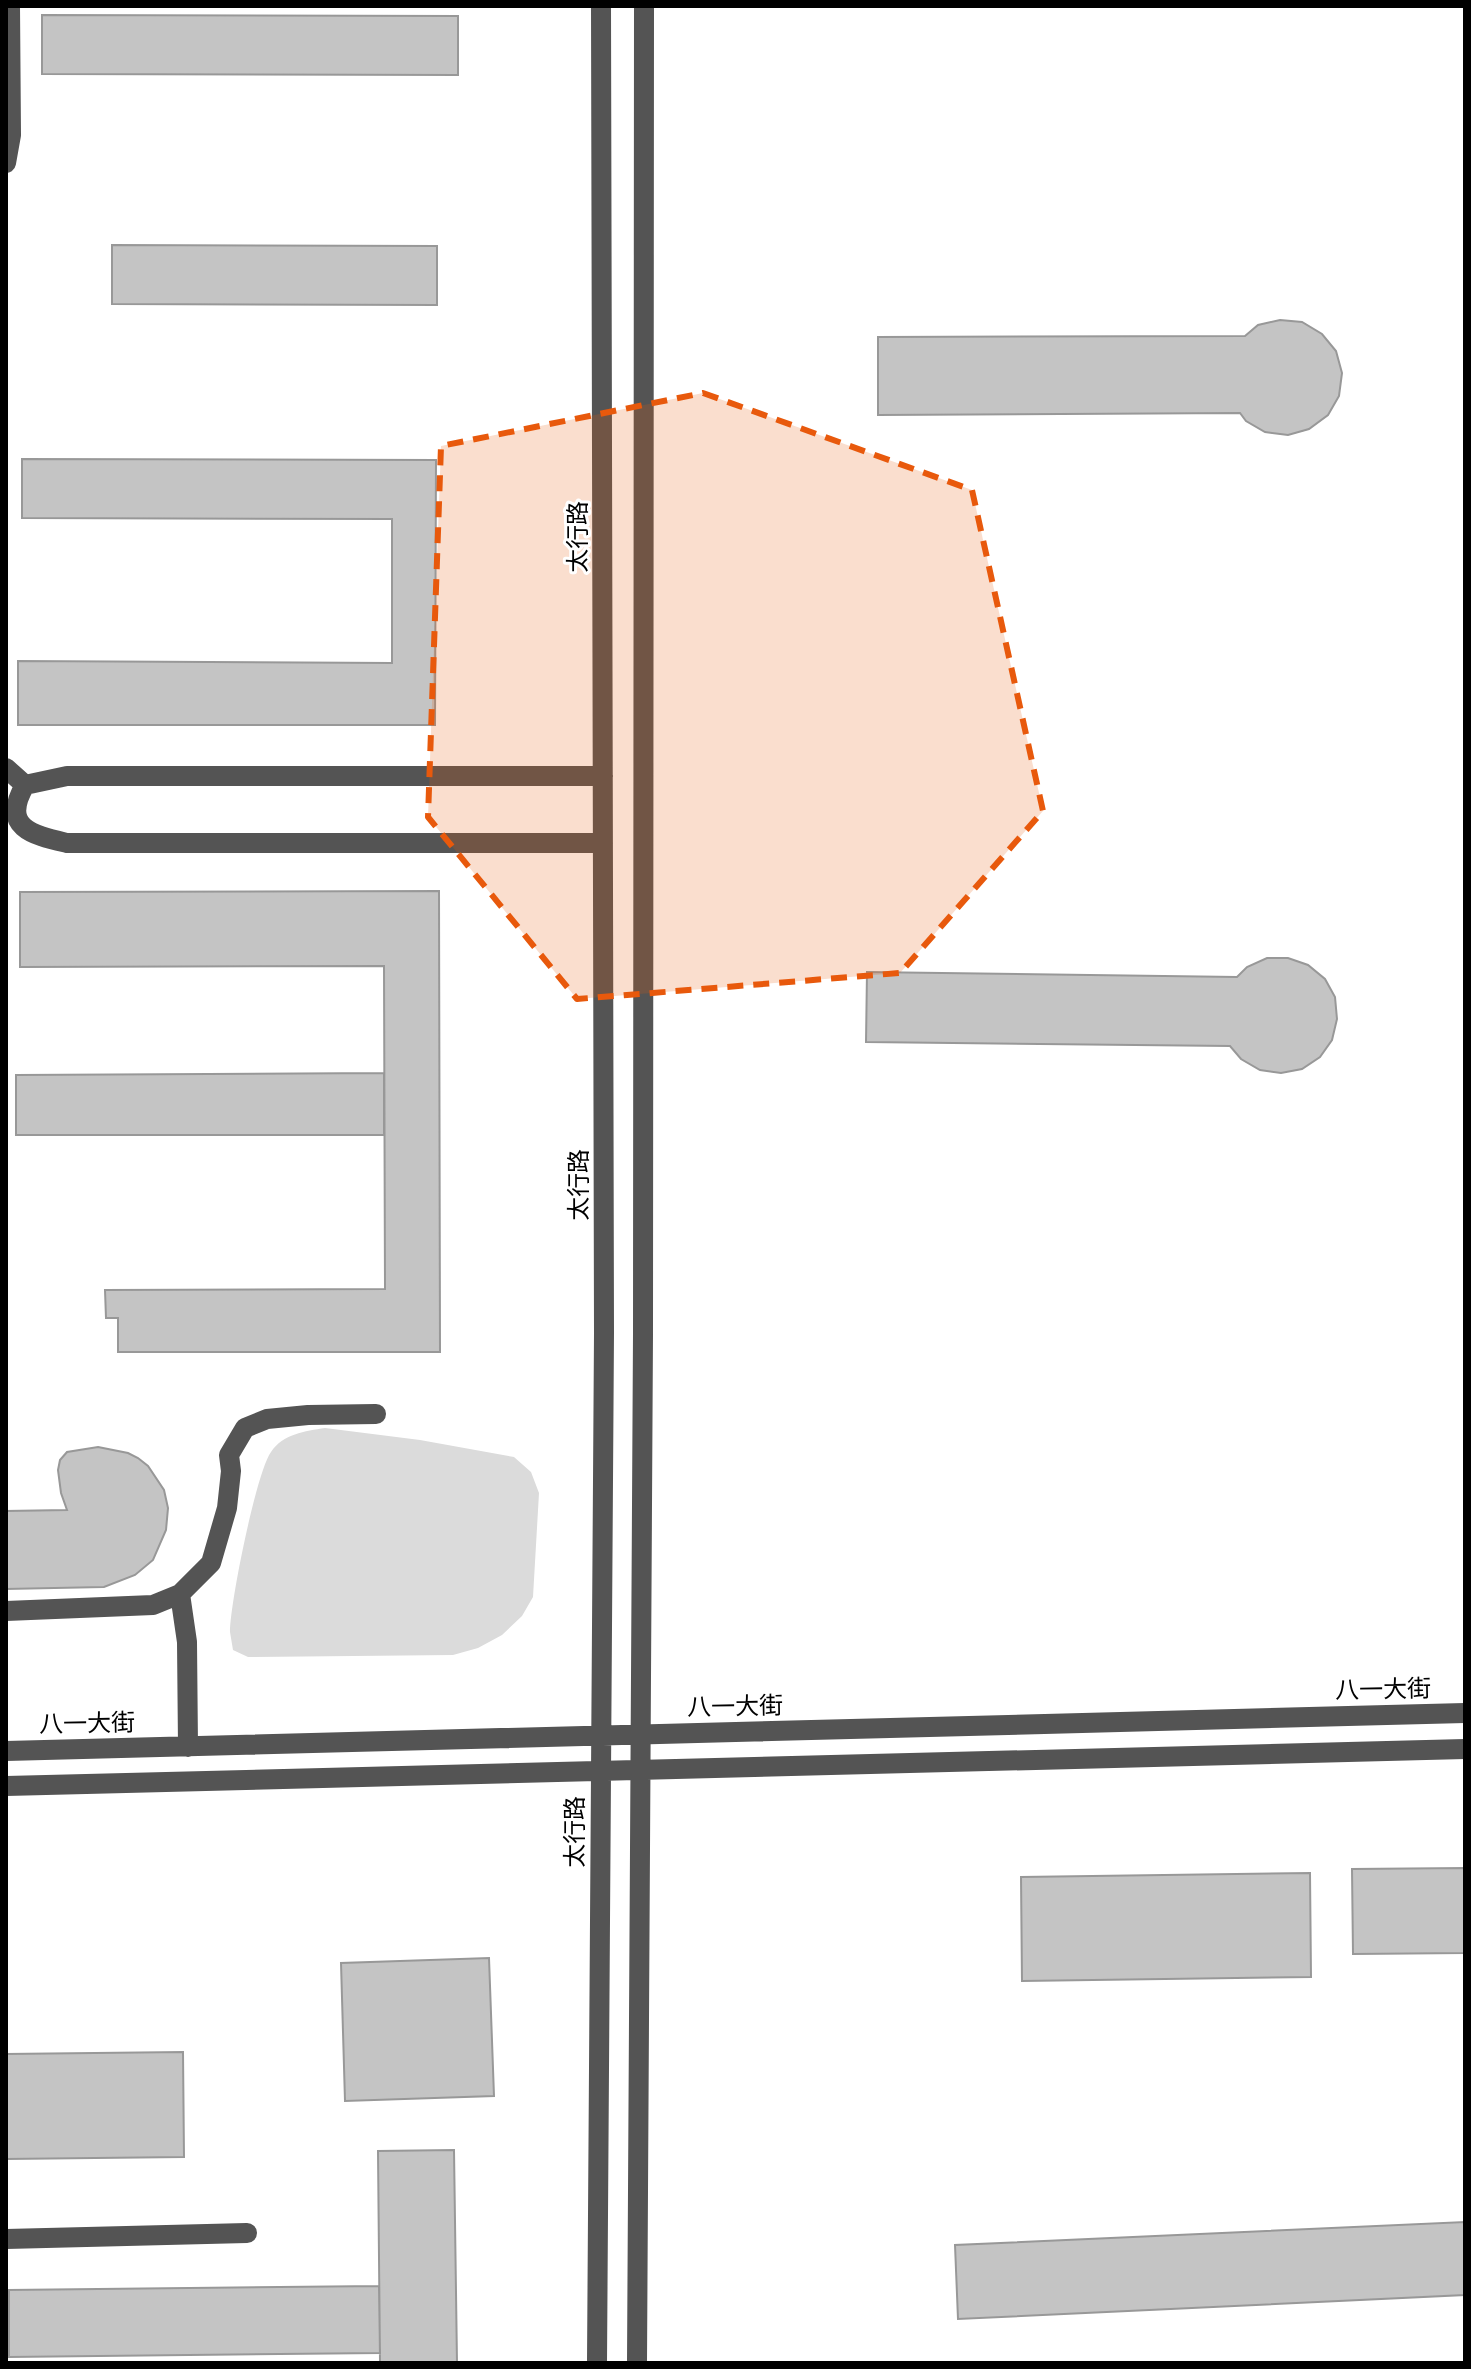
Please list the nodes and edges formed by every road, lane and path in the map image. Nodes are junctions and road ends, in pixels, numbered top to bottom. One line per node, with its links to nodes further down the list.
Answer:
1 (10, 6): 4 (street)
2 (601, 6): 6 (street, 太行路)
3 (644, 6): 14 (street)
4 (6, 163)
5 (6, 768): 7 (street)
6 (603, 776): 7 (street); 9 (street, 太行路)
7 (25, 785): 8 (street)
8 (11, 814): 9 (street)
9 (603, 843): 15 (street, 太行路)
10 (376, 1414): 11 (street)
11 (180, 1594): 12 (street); 16 (street)
12 (6, 1611)
13 (1465, 1713): 14 (street, 八一大街)
14 (640, 1735): 15 (street, 八一大街); 19 (street)
15 (601, 1736): 16 (street, 八一大街); 20 (street, 太行路)
16 (188, 1747): 18 (street, 八一大街)
17 (1465, 1749): 19 (street)
18 (6, 1751)
19 (640, 1770): 20 (street); 25 (street)
20 (600, 1771): 21 (street); 24 (street, 太行路)
21 (6, 1786)
22 (247, 2233): 23 (street)
23 (6, 2239)
24 (597, 2363)
25 (637, 2363)

